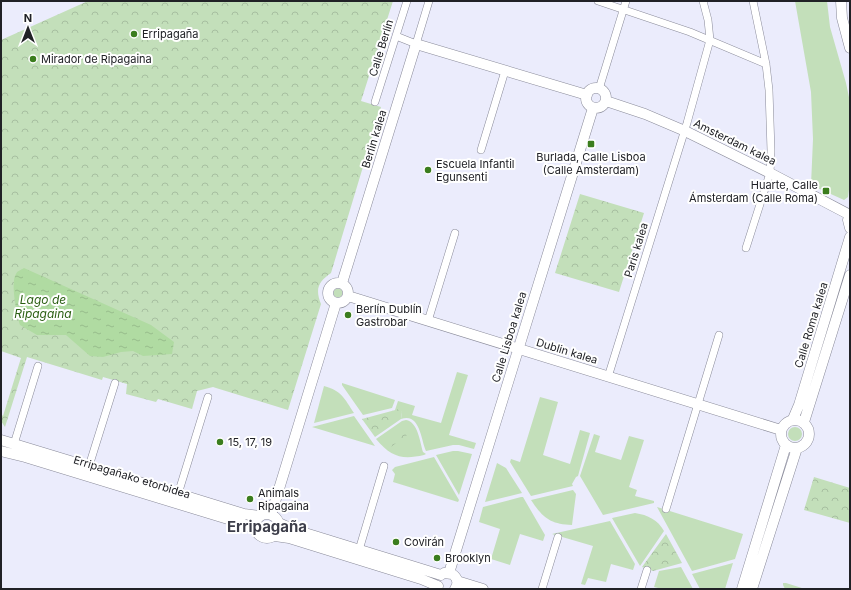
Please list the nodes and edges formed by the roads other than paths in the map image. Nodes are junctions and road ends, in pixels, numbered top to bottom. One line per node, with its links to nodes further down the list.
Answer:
1 (407, 1): 9 (street, Calle Berlín)
2 (429, 1): 11 (street, Berlin kalea)
3 (598, 1): 8 (street)
4 (626, 1): 8 (street)
5 (703, 1): 10 (street)
6 (753, 1): 13 (street)
7 (841, 1): 12 (street)
8 (624, 9): 10 (street); 15 (street)
9 (396, 36): 11 (street); 18 (street, Calle Berlín)
10 (710, 40): 13 (street); 20 (street, Paris kalea)
11 (416, 44): 14 (street); 29 (street, Berlin kalea)
12 (850, 48)
13 (766, 64): 22 (street)
14 (505, 71): 16 (street); 21 (street)
15 (599, 89): 16 (street); 17 (street)
16 (586, 95): 19 (street)
17 (606, 101): 19 (street); 20 (street, Amsterdam kalea)
18 (376, 102)
19 (593, 108): 34 (street, Calle Lisboa kalea)
20 (685, 131): 22 (street, Amsterdam kalea); 36 (street, Paris kalea)
21 (481, 150)
22 (770, 173): 23 (street, Amsterdam kalea); 27 (street)
23 (850, 215): 24 (street)
24 (850, 228)
25 (455, 233): 32 (street)
26 (850, 237): 40 (street, Calle Roma kalea)
27 (746, 248)
28 (850, 275): 41 (street, Calle Roma kalea)
29 (342, 283): 30 (street); 31 (street)
30 (348, 296): 31 (street); 32 (street, Dublin kalea)
31 (336, 303): 52 (street)
32 (428, 321): 34 (street, Dublin kalea)
33 (719, 336): 39 (street)
34 (518, 349): 36 (street, Dublin kalea); 60 (street, Calle Lisboa kalea)
35 (38, 366): 44 (street)
36 (608, 377): 39 (street, Dublin kalea)
37 (115, 383): 48 (street, Erripagañako etorbidea)
38 (208, 397): 50 (street, Erripagañako etorbidea)
39 (698, 405): 42 (street, Dublin kalea); 51 (street)
40 (793, 419): 41 (street); 42 (street)
41 (804, 422): 46 (street)
42 (781, 430): 45 (street)
43 (1, 440): 44 (street, Erripagañako etorbidea)
44 (14, 444): 48 (street, Erripagañako etorbidea)
45 (786, 445): 46 (street); 66 (street)
46 (797, 448): 67 (street)
47 (1, 451): 55 (street, Erripagañako etorbidea)
48 (89, 466): 50 (street, Erripagañako etorbidea)
49 (384, 466): 58 (street)
50 (178, 494): 53 (street, Erripagañako etorbidea)
51 (666, 509)
52 (271, 515): 53 (street); 54 (street)
53 (260, 516): 55 (street)
54 (279, 523): 56 (street); 58 (street)
55 (255, 529): 56 (street)
56 (274, 536): 62 (street)
57 (558, 537): 64 (street)
58 (359, 550): 60 (street)
59 (647, 570): 65 (street)
60 (445, 574): 61 (street); 62 (street, Calle Lisboa kalea)
61 (456, 585): 63 (street)
62 (439, 587)
63 (483, 589)
64 (542, 589)
65 (641, 589)
66 (742, 589)
67 (752, 589)

